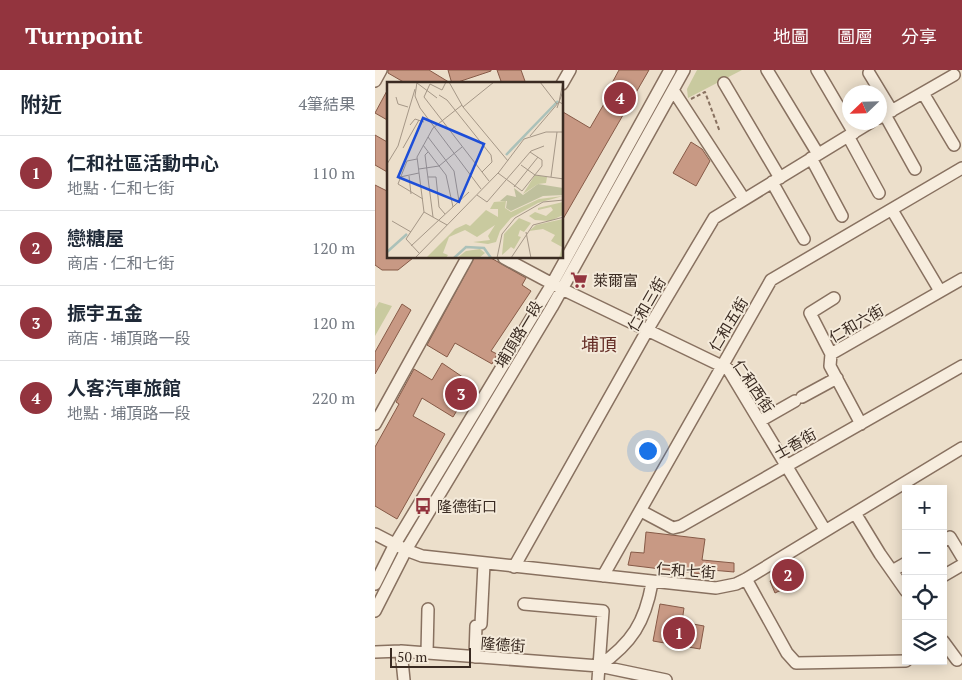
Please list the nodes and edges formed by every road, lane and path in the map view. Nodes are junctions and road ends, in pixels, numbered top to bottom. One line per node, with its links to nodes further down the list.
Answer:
1 (381, 70): 9 (street)
2 (570, 70): 10 (street)
3 (670, 70): 34 (street, 埔頂路一段)
4 (684, 70): 13 (street, 埔頂路一段)
5 (767, 70): 22 (street)
6 (817, 70): 20 (street)
7 (869, 73): 12 (street)
8 (956, 74): 14 (street)
9 (375, 81)
10 (564, 82)
11 (724, 83): 25 (street)
12 (874, 85)
13 (673, 90): 15 (street); 34 (street, 埔頂路一段)
14 (923, 93): 16 (street); 21 (street)
15 (683, 104): 19 (path); 27 (street)
16 (887, 113)
17 (887, 118): 24 (street)
18 (858, 130): 20 (street, 仁和三街)
19 (720, 132)
20 (851, 134): 22 (street, 仁和三街); 26 (street)
21 (954, 145)
22 (815, 156): 25 (street, 仁和三街); 29 (street)
23 (962, 168): 28 (street, 仁和五街)
24 (915, 169)
25 (776, 180): 27 (street, 仁和三街); 30 (street)
26 (879, 194)
27 (744, 199): 37 (street, 仁和三街)
28 (892, 210): 35 (street); 39 (street, 仁和五街)
29 (842, 216)
30 (804, 239)
31 (466, 259): 43 (street)
32 (506, 259): 34 (street, 仁和西街)
33 (962, 279): 35 (street, 仁和六街)
34 (557, 287): 37 (street, 仁和西街); 52 (street, 埔頂路一段); 53 (street, 埔頂路一段)
35 (940, 291): 38 (street, 仁和六街)
36 (835, 298): 38 (street)
37 (648, 329): 39 (street, 仁和西街); 58 (street, 仁和三街)
38 (831, 354): 41 (street, 仁和六街)
39 (721, 364): 42 (street, 仁和西街); 47 (street, 仁和五街)
40 (962, 366): 44 (street, 士香街)
41 (837, 378): 42 (street); 44 (street, 仁和六街)
42 (760, 421): 46 (street, 仁和西街)
43 (375, 424)
44 (861, 424): 46 (street, 士香街)
45 (962, 448): 48 (street, 仁和七街)
46 (785, 465): 47 (street, 士香街); 49 (street, 仁和西街)
47 (641, 511): 61 (street, 仁和五街)
48 (855, 513): 49 (street, 仁和七街); 59 (street)
49 (825, 530): 62 (street, 仁和七街)
50 (375, 534): 52 (street, 仁和七街)
51 (947, 539): 54 (street)
52 (395, 544): 53 (street, 仁和七街); 64 (street, 埔頂路一段)
53 (406, 550): 55 (street, 仁和七街); 68 (street, 埔頂路一段)
54 (962, 557)
55 (484, 564): 58 (street, 仁和七街); 73 (street)
56 (902, 565): 59 (street)
57 (962, 565): 60 (street)
58 (514, 567): 61 (street, 仁和七街)
59 (892, 571): 65 (street)
60 (945, 575)
61 (603, 576): 63 (street, 仁和七街)
62 (746, 579): 63 (street, 仁和七街); 75 (street)
63 (653, 582): 76 (street)
64 (375, 584)
65 (902, 585)
66 (524, 604): 76 (street)
67 (428, 609): 72 (street)
68 (375, 611)
69 (947, 646): 74 (street)
70 (401, 651): 71 (street, 隆德街); 72 (street, 隆德街); 77 (street)
71 (375, 652)
72 (427, 653): 73 (street, 隆德街)
73 (475, 657): 76 (street, 隆德街)
74 (959, 660)
75 (902, 661)
76 (599, 666): 78 (street); 79 (street, 隆德街)
77 (404, 680)
78 (598, 680)
79 (666, 680)

